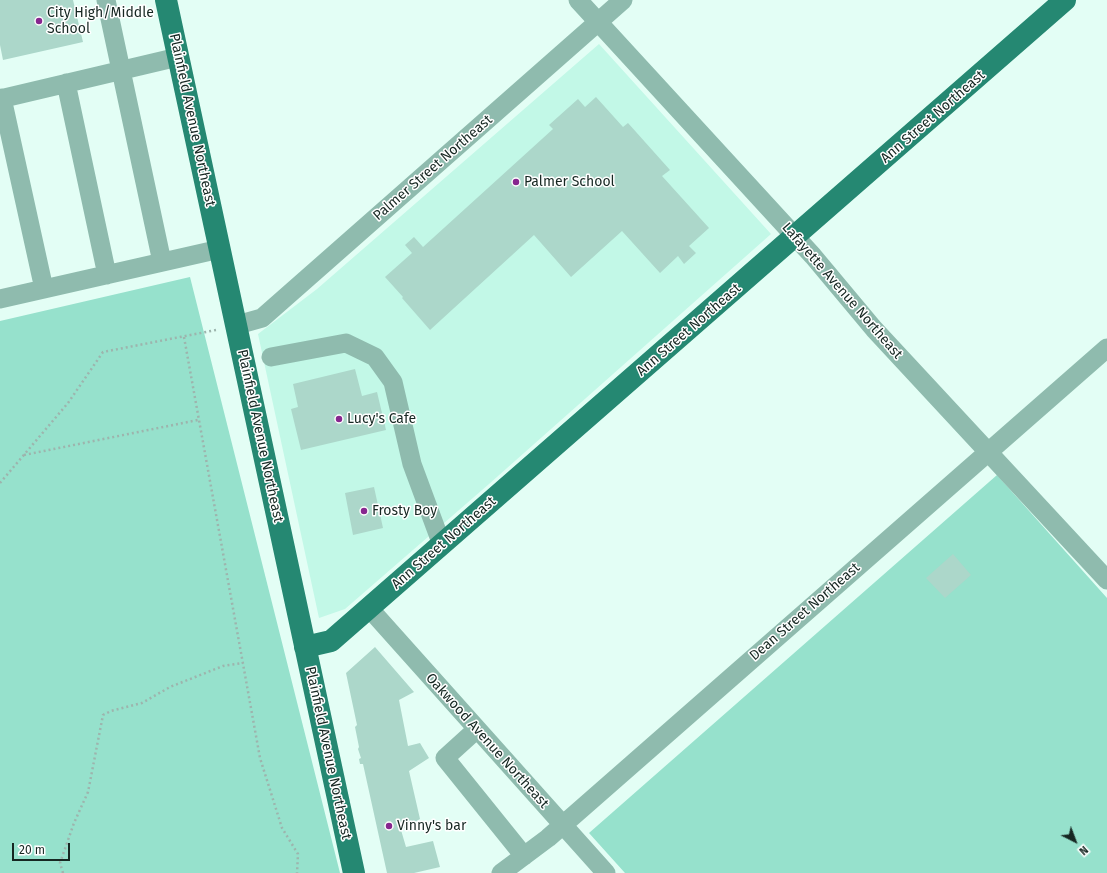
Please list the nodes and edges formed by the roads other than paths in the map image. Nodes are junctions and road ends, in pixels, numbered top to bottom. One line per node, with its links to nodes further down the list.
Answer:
1 (106, 0): 8 (street)
2 (166, 0): 7 (main road, Plainfield Avenue Northeast)
3 (578, 0): 6 (street, Lafayette Avenue Northeast)
4 (623, 0): 6 (street, Palmer Street Northeast)
5 (1065, 0): 11 (main road, Ann Street Northeast)
6 (598, 22): 11 (street, Lafayette Avenue Northeast); 17 (street, Palmer Street Northeast)
7 (178, 56): 8 (street); 12 (main road, Plainfield Avenue Northeast)
8 (122, 70): 9 (street); 13 (street)
9 (66, 83): 10 (street); 14 (street)
10 (1, 98): 15 (street)
11 (796, 237): 20 (street, Lafayette Avenue Northeast); 21 (main road, Ann Street Northeast)
12 (220, 249): 13 (street); 17 (main road, Plainfield Avenue Northeast)
13 (162, 262): 14 (street)
14 (107, 274): 15 (street)
15 (44, 289): 16 (street)
16 (0, 299)
17 (236, 325): 24 (main road, Plainfield Avenue Northeast)
18 (1107, 348): 20 (street, Dean Street Northeast)
19 (271, 357): 21 (street)
20 (988, 452): 22 (street, Lafayette Avenue Northeast); 26 (street, Dean Street Northeast)
21 (442, 545): 23 (main road, Ann Street Northeast)
22 (1107, 580)
23 (369, 608): 24 (main road, Ann Street Northeast); 25 (street, Oakwood Avenue Northeast)
24 (305, 647): 29 (main road, Plainfield Avenue Northeast)
25 (477, 729): 26 (street, Oakwood Avenue Northeast); 27 (street)
26 (562, 825): 27 (street, Dean Street Northeast); 30 (street, Oakwood Avenue Northeast)
27 (524, 856): 28 (street, Dean Street Northeast)
28 (507, 871)
29 (354, 873)
30 (606, 873)

